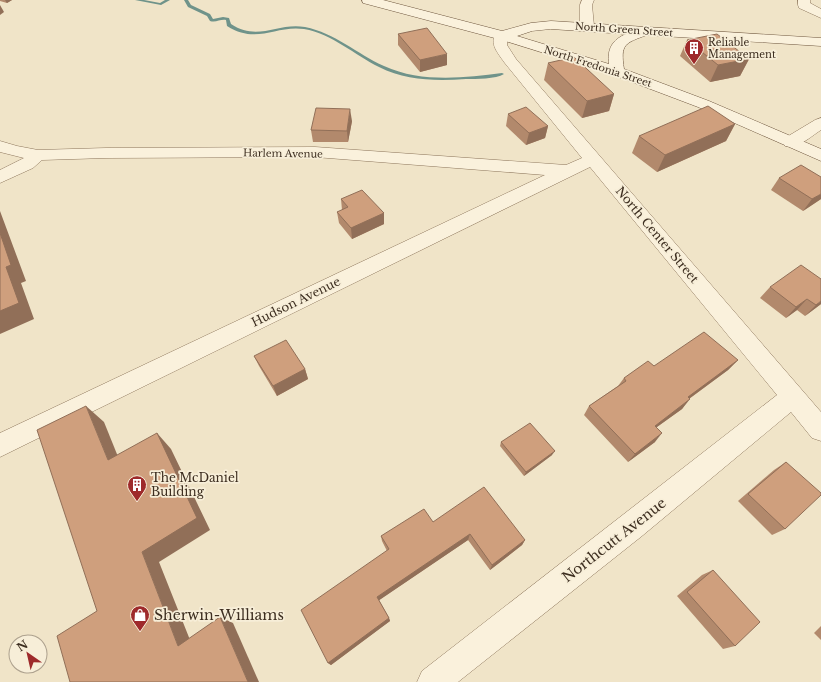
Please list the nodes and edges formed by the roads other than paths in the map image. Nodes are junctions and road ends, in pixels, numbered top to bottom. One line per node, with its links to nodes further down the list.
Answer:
1 (368, 0): 4 (street, North Fredonia Street)
2 (588, 0): 6 (street)
3 (804, 0): 5 (street)
4 (387, 2): 8 (street, North Fredonia Street)
5 (821, 14)
6 (587, 26): 7 (street, North Green Street); 8 (street, North Green Street)
7 (649, 30): 9 (street, North Green Street); 10 (street)
8 (501, 36): 10 (street, North Fredonia Street); 16 (street, North Center Street)
9 (821, 42)
10 (617, 71): 12 (street, North Fredonia Street)
11 (821, 123): 12 (street)
12 (792, 142): 15 (street, North Fredonia Street)
13 (0, 146): 14 (street, Harlem Avenue)
14 (38, 155): 17 (street, Harlem Avenue); 18 (street)
15 (821, 156)
16 (593, 159): 17 (street, Hudson Avenue); 19 (street, North Center Street)
17 (567, 171): 21 (street, Hudson Avenue)
18 (0, 176)
19 (793, 397): 20 (street, North Center Street); 22 (street, Northcutt Avenue)
20 (821, 430)
21 (0, 445)
22 (433, 682)

